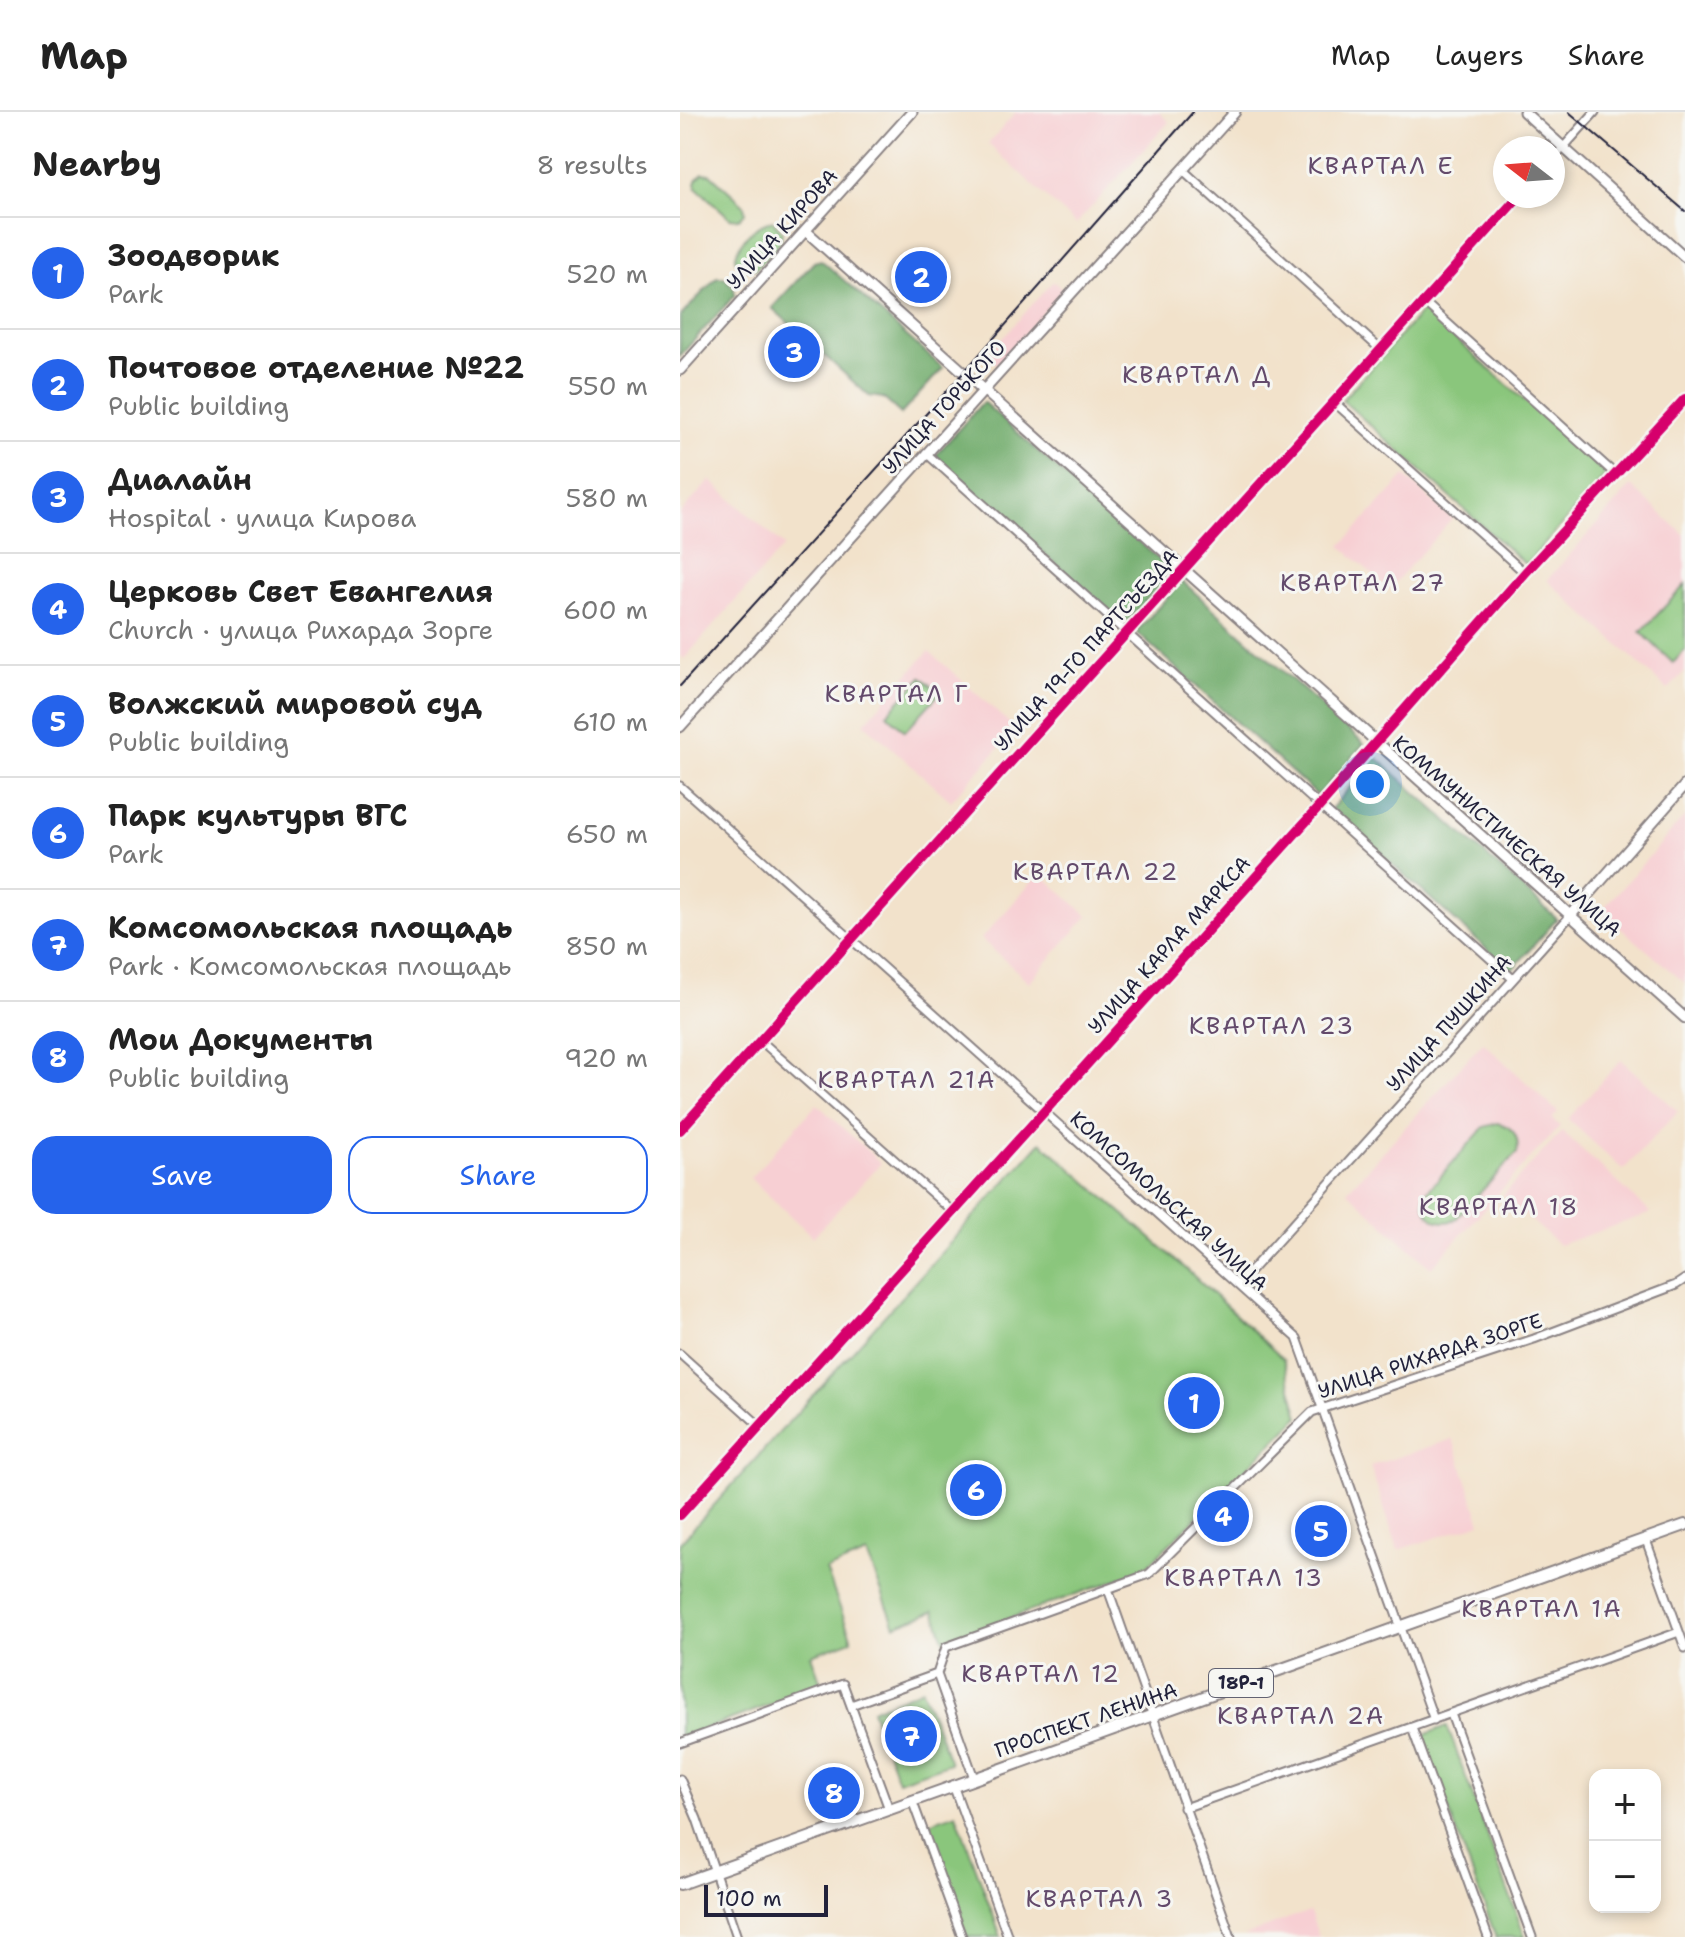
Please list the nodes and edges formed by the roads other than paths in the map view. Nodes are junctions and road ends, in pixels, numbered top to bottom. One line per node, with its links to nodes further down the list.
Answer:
1 (912, 112): 10 (street, УЛИЦА КИРОВА)
2 (1235, 112): 8 (street, УЛИЦА ГОРЬКОГО)
3 (1524, 112): 5 (street)
4 (1595, 112): 6 (street)
5 (1551, 136)
6 (1565, 145)
7 (1565, 149): 11 (street)
8 (1183, 170): 13 (street); 15 (street, УЛИЦА ГОРЬКОГО)
9 (1508, 208): 12 (street, УЛИЦА 19-ГО ПАРТСЪЕЗДА)
10 (806, 231): 14 (street, УЛИЦА КИРОВА); 15 (street, КОММУНИСТИЧЕСКАЯ УЛИЦА)
11 (1685, 257)
12 (1424, 302): 13 (street, УЛИЦА 19-ГО ПАРТСЪЕЗДА); 19 (street)
13 (1381, 350): 17 (street, УЛИЦА 19-ГО ПАРТСЪЕЗДА)
14 (680, 370)
15 (984, 389): 18 (street, УЛИЦА ГОРЬКОГО); 20 (street, КОММУНИСТИЧЕСКАЯ УЛИЦА)
16 (1685, 399): 19 (street, УЛИЦА КАРЛА МАРКСА)
17 (1334, 402): 20 (street, УЛИЦА 19-ГО ПАРТСЪЕЗДА); 21 (street)
18 (926, 453): 22 (street); 23 (street, УЛИЦА ГОРЬКОГО)
19 (1615, 474): 21 (street, УЛИЦА КАРЛА МАРКСА)
20 (1182, 569): 22 (street, УЛИЦА 19-ГО ПАРТСЪЕЗДА); 24 (street, КОММУНИСТИЧЕСКАЯ УЛИЦА)
21 (1525, 573): 24 (street, УЛИЦА КАРЛА МАРКСА)
22 (1125, 633): 27 (street); 29 (street, УЛИЦА 19-ГО ПАРТСЪЕЗДА)
23 (680, 727)
24 (1375, 743): 27 (street, УЛИЦА КАРЛА МАРКСА); 28 (street, КОММУНИСТИЧЕСКАЯ УЛИЦА)
25 (1685, 785): 28 (street, УЛИЦА ПУШКИНА)
26 (680, 786): 29 (street, КОМСОМОЛЬСКАЯ УЛИЦА)
27 (1319, 807): 30 (street); 33 (street, УЛИЦА КАРЛА МАРКСА)
28 (1571, 915): 30 (street, УЛИЦА ПУШКИНА); 31 (street, КОММУНИСТИЧЕСКАЯ УЛИЦА)
29 (850, 940): 32 (street, УЛИЦА 19-ГО ПАРТСЪЕЗДА); 33 (street, КОМСОМОЛЬСКАЯ УЛИЦА)
30 (1513, 979): 37 (street, УЛИЦА ПУШКИНА)
31 (1685, 1018)
32 (760, 1040): 34 (street, УЛИЦА 19-ГО ПАРТСЪЕЗДА); 35 (street)
33 (1044, 1110): 35 (street, УЛИЦА КАРЛА МАРКСА); 37 (street, КОМСОМОЛЬСКАЯ УЛИЦА)
34 (680, 1130)
35 (953, 1212): 40 (street, УЛИЦА КАРЛА МАРКСА)
36 (1685, 1279): 39 (street, УЛИЦА РИХАРДА ЗОРГЕ)
37 (1238, 1285): 39 (street, КОМСОМОЛЬСКАЯ УЛИЦА)
38 (680, 1354): 40 (street)
39 (1321, 1408): 44 (street, УЛИЦА РИХАРДА ЗОРГЕ); 45 (street, КОМСОМОЛЬСКАЯ УЛИЦА)
40 (760, 1426): 41 (street, УЛИЦА КАРЛА МАРКСА)
41 (680, 1515)
42 (1685, 1525): 43 (main road, ПРОСПЕКТ ЛЕНИНА / 18Р-1)
43 (1646, 1540): 45 (main road, ПРОСПЕКТ ЛЕНИНА / 18Р-1); 46 (street)
44 (1108, 1589): 48 (street, УЛИЦА РИХАРДА ЗОРГЕ); 51 (street)
45 (1398, 1627): 51 (main road, ПРОСПЕКТ ЛЕНИНА / 18Р-1); 52 (street, КОМСОМОЛЬСКАЯ УЛИЦА)
46 (1679, 1632): 47 (street); 50 (street)
47 (1685, 1648)
48 (937, 1674): 49 (street); 55 (street)
49 (851, 1705): 54 (street); 60 (street)
50 (1451, 1714): 52 (street); 68 (street)
51 (1152, 1716): 55 (main road, ПРОСПЕКТ ЛЕНИНА / 18Р-1); 59 (street)
52 (1434, 1720): 53 (street)
53 (1412, 1728): 59 (street); 67 (street)
54 (680, 1743)
55 (974, 1778): 57 (main road, ПРОСПЕКТ ЛЕНИНА / 18Р-1)
56 (680, 1779): 61 (street)
57 (953, 1785): 58 (main road, ПРОСПЕКТ ЛЕНИНА / 18Р-1); 65 (street)
58 (912, 1800): 60 (main road, ПРОСПЕКТ ЛЕНИНА / 18Р-1); 64 (street)
59 (1184, 1808): 66 (street)
60 (889, 1809): 61 (main road, ПРОСПЕКТ ЛЕНИНА / 18Р-1)
61 (714, 1873): 62 (main road, ПРОСПЕКТ ЛЕНИНА / 18Р-1); 63 (street)
62 (680, 1884)
63 (737, 1937)
64 (962, 1937)
65 (1008, 1937)
66 (1231, 1937)
67 (1488, 1937)
68 (1532, 1937)

